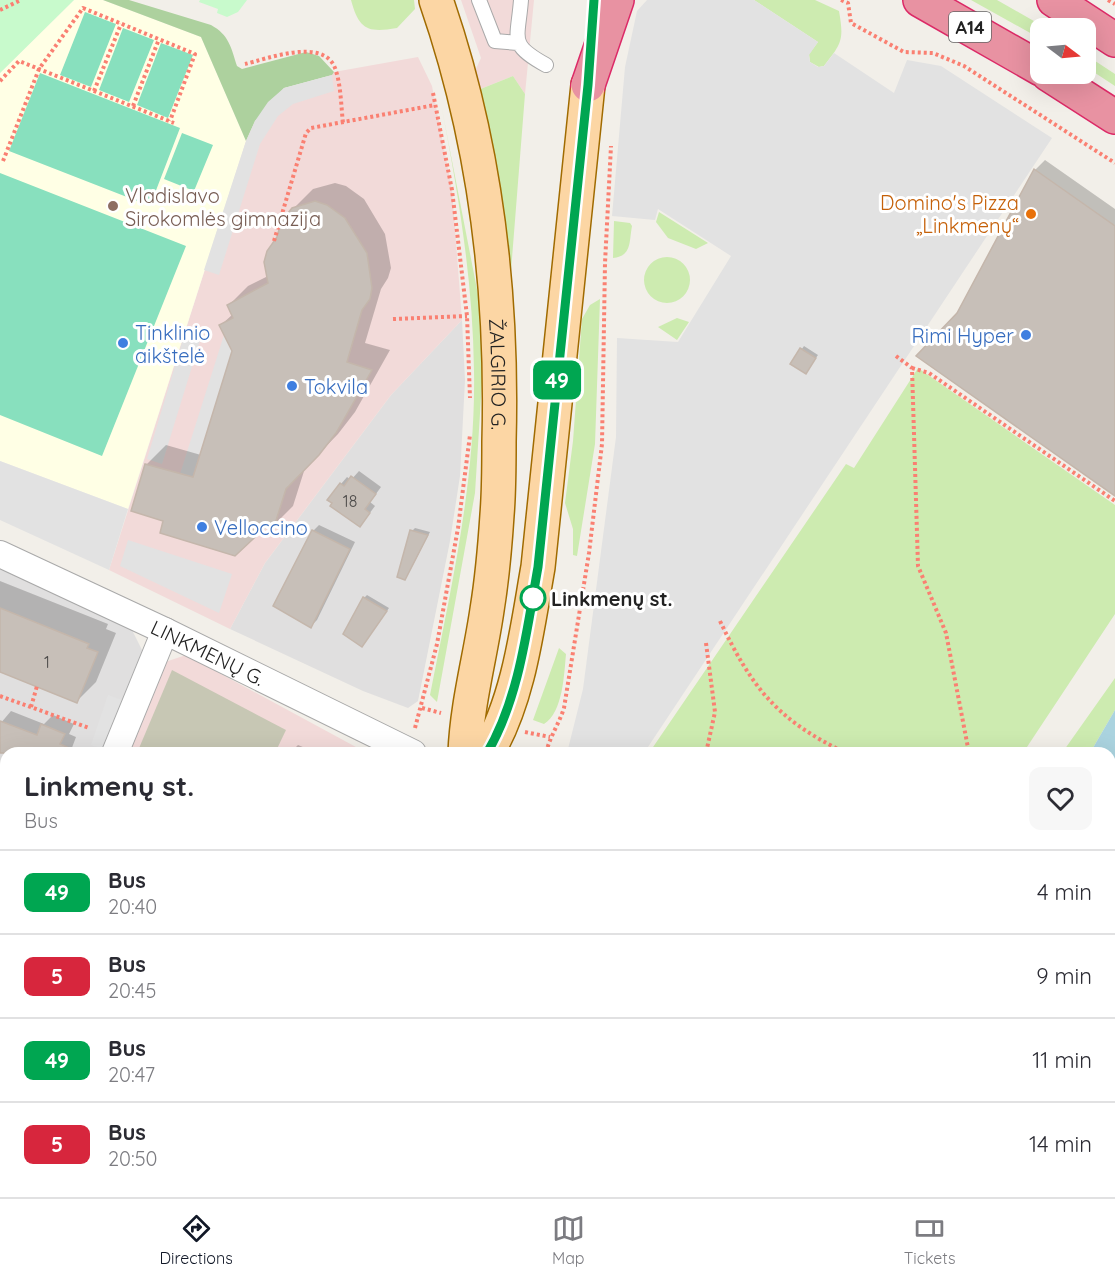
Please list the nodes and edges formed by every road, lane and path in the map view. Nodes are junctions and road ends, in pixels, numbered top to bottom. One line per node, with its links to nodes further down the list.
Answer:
1 (21, 0): 12 (path)
2 (436, 0): 52 (main road, ŽALGIRIO G.)
3 (479, 0): 16 (lane)
4 (521, 0): 16 (lane)
5 (594, 0): 23 (highway)
6 (617, 0): 23 (highway)
7 (842, 0): 32 (path)
8 (920, 0): 17 (highway, A14)
9 (1054, 0): 15 (highway)
10 (1108, 0): 11 (path)
11 (1115, 4)
12 (0, 10)
13 (121, 24): 14 (path); 20 (path); 25 (path)
14 (159, 39): 27 (path); 27 (path)
15 (1115, 40)
16 (518, 44): 19 (lane)
17 (1030, 63)
18 (245, 64): 29 (path)
19 (546, 65)
20 (39, 69): 21 (path); 25 (path); 31 (path)
21 (0, 81)
22 (1064, 84): 28 (highway)
23 (588, 85): 53 (main road)
24 (432, 86): 26 (path)
25 (94, 91): 27 (path)
26 (435, 105): 29 (path); 34 (path)
27 (133, 106)
28 (1115, 117)
29 (343, 123): 33 (path)
30 (612, 139): 54 (path)
31 (3, 161)
32 (1115, 163)
33 (274, 241)
34 (466, 316): 35 (path); 38 (path)
35 (393, 319)
36 (896, 356): 37 (path)
37 (912, 368): 40 (path); 57 (path)
38 (470, 404)
39 (471, 426): 48 (path)
40 (1115, 501)
41 (0, 554): 43 (street, LINKMENŲ G.)
42 (720, 621): 56 (path)
43 (165, 630): 50 (street); 51 (street, LINKMENŲ G.)
44 (706, 643): 55 (path)
45 (37, 686): 47 (path)
46 (0, 696): 47 (path)
47 (31, 707): 49 (path)
48 (417, 722)
49 (89, 728)
50 (117, 747)
51 (401, 747)
52 (465, 747)
53 (491, 747)
54 (548, 747)
55 (707, 747)
56 (836, 747)
57 (968, 747)

